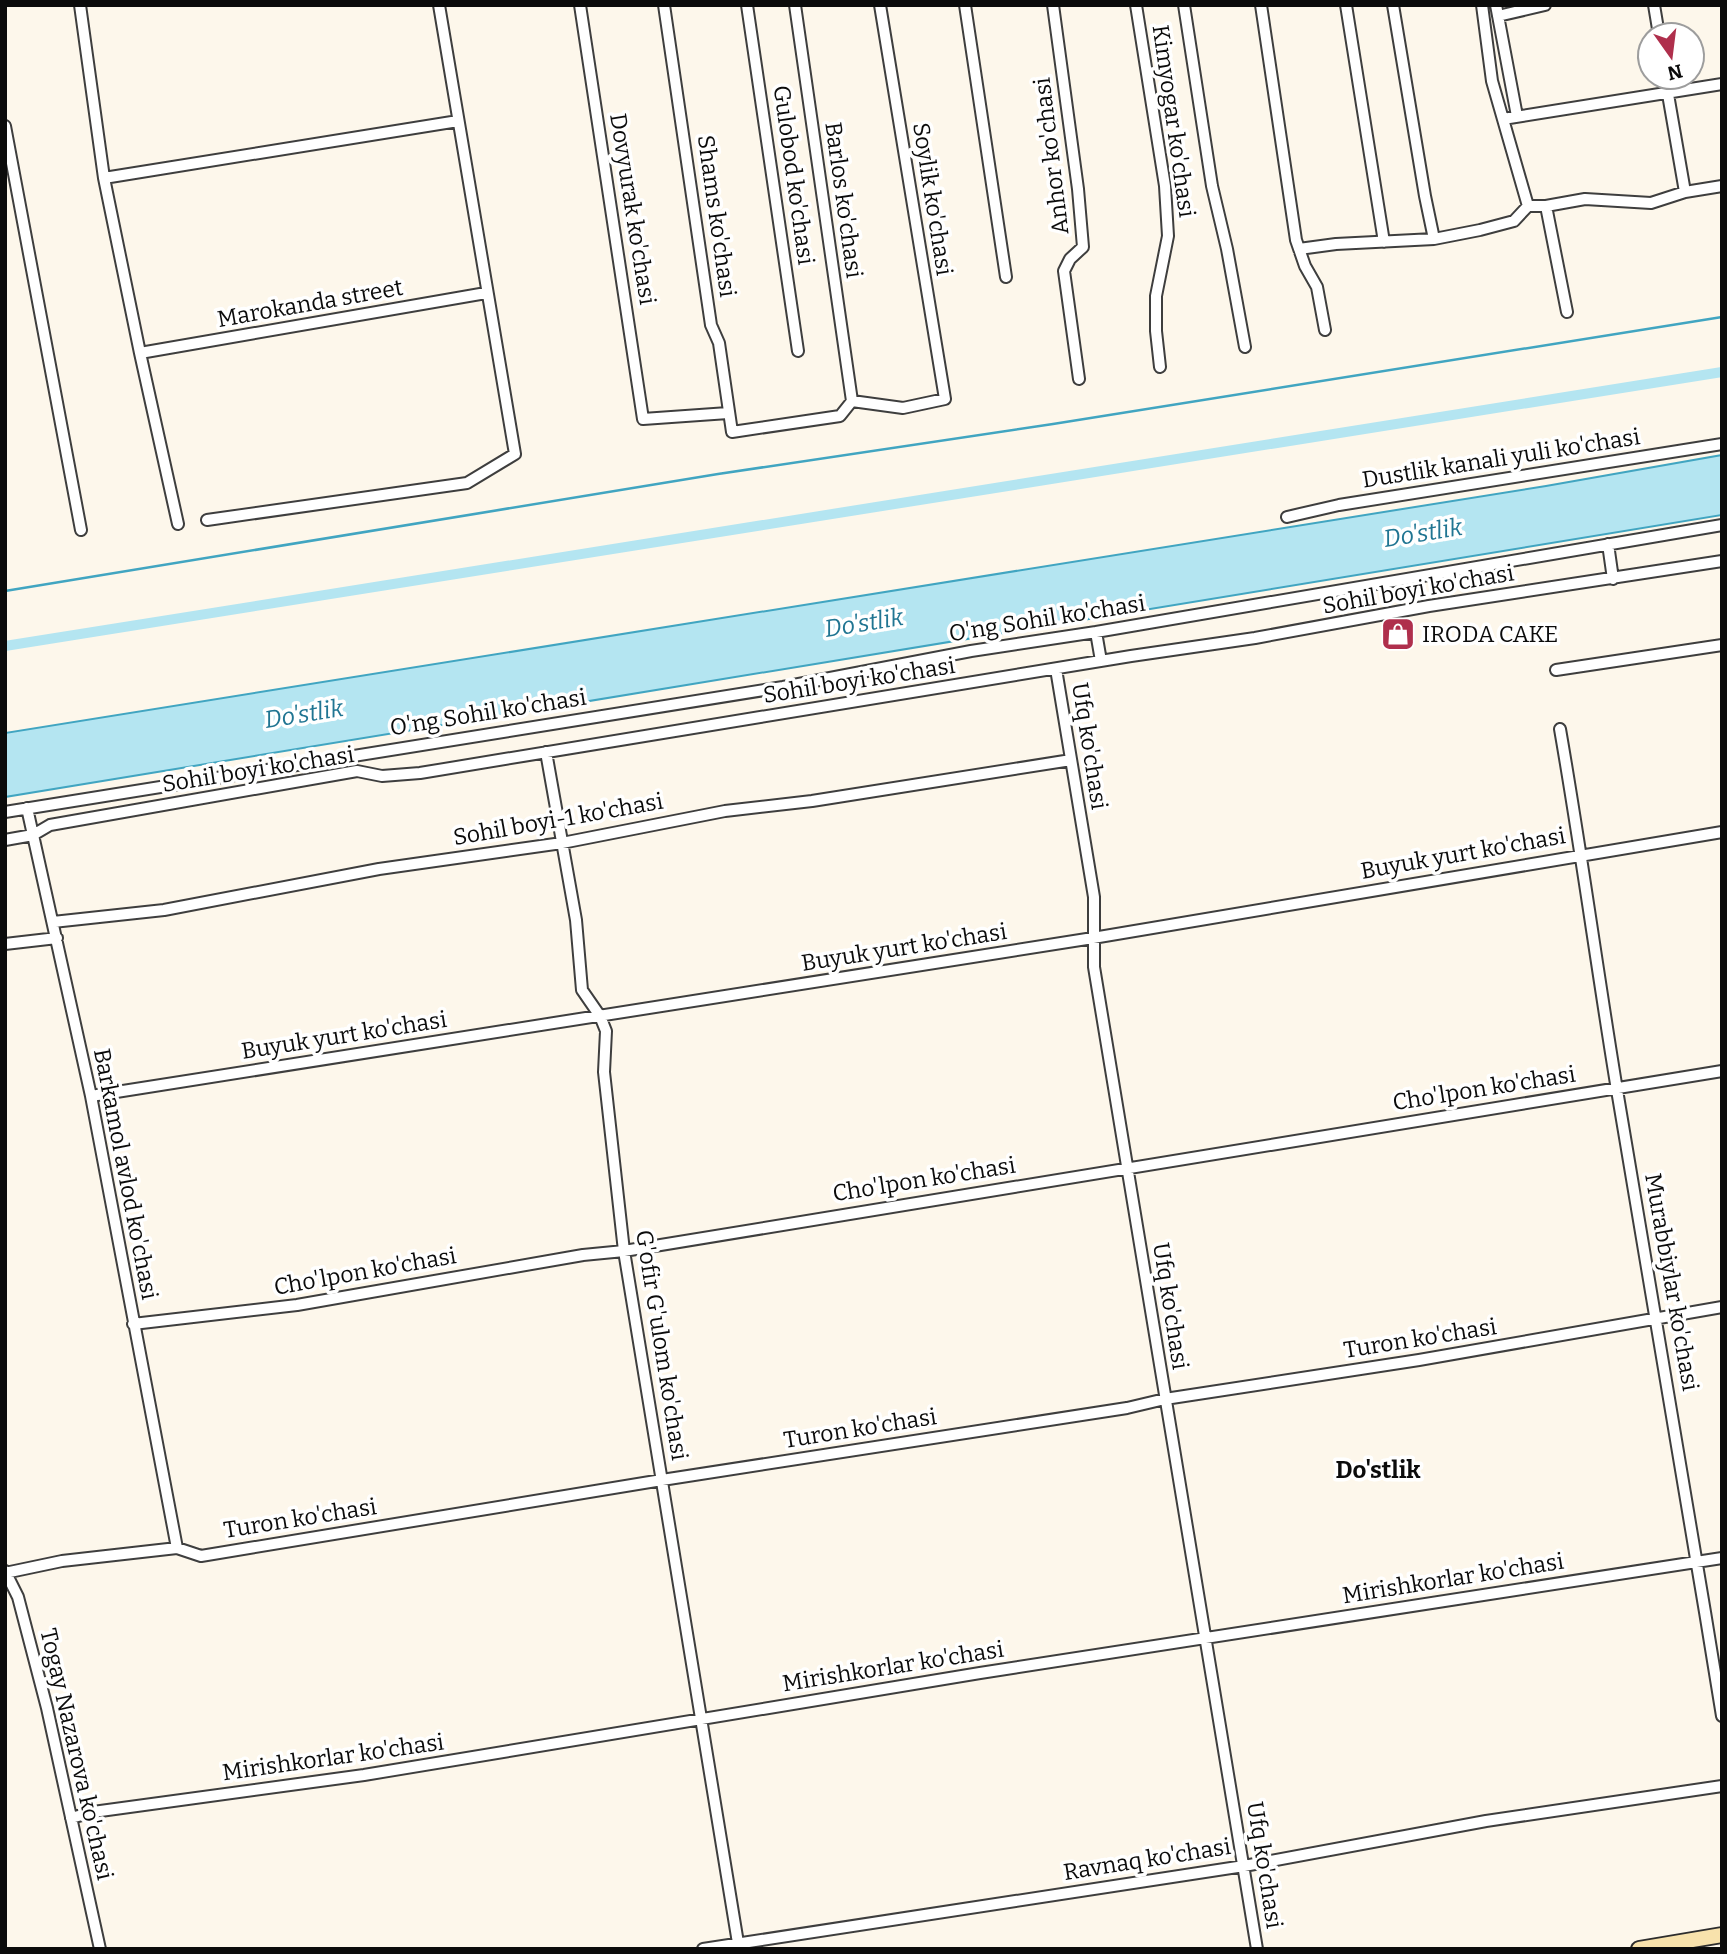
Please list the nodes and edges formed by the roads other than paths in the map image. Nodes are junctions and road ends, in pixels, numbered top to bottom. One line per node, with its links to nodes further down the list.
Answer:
1 (80, 5): 23 (street)
2 (439, 5): 21 (street)
3 (580, 5): 41 (street, Dovyurak ko'chasi)
4 (664, 5): 41 (street, Shams ko'chasi)
5 (747, 5): 36 (street, Gulobod ko'chasi)
6 (795, 5): 40 (street, Barlos ko'chasi)
7 (880, 5): 40 (street, Soylik ko'chasi)
8 (965, 5): 31 (street)
9 (1053, 5): 39 (street, Anhor ko'chasi)
10 (1136, 5): 38 (street, Kimyogar ko'chasi)
11 (1184, 5): 35 (street)
12 (1261, 5): 30 (street)
13 (1346, 5): 29 (street)
14 (1393, 5): 28 (street)
15 (1482, 5): 20 (street)
16 (1545, 5): 17 (street)
17 (1497, 10): 19 (street)
18 (1668, 91): 19 (street); 25 (street)
19 (1517, 116): 20 (street)
20 (1503, 119): 26 (street)
21 (458, 121): 23 (street); 32 (street)
22 (5, 126): 47 (street)
23 (104, 178): 37 (street)
24 (1722, 186): 25 (street)
25 (1685, 192): 27 (street)
26 (1528, 206): 27 (street); 28 (street)
27 (1546, 206): 33 (street)
28 (1434, 239): 29 (street)
29 (1384, 242): 30 (street)
30 (1299, 249): 34 (street)
31 (1006, 277)
32 (486, 293): 37 (street, Marokanda street); 44 (street)
33 (1567, 312)
34 (1325, 330)
35 (1245, 347)
36 (798, 351)
37 (140, 353): 45 (street)
38 (1160, 368)
39 (1079, 379)
40 (852, 401): 41 (street, Shams ko'chasi)
41 (728, 413)
42 (1722, 443): 43 (street, Dustlik kanali yuli ko'chasi)
43 (1287, 517)
44 (207, 520)
45 (178, 524)
46 (1722, 525): 48 (street, O'ng Sohil ko'chasi)
47 (81, 530)
48 (1608, 544): 50 (street); 51 (street, O'ng Sohil ko'chasi)
49 (1722, 561): 50 (street, Sohil boyi ko'chasi)
50 (1613, 579): 53 (street, Sohil boyi ko'chasi)
51 (1096, 632): 53 (street); 59 (street, O'ng Sohil ko'chasi)
52 (1722, 645): 55 (street)
53 (1101, 661): 54 (street, Sohil boyi ko'chasi)
54 (1056, 669): 57 (street, Sohil boyi ko'chasi); 58 (street, Ufq ko'chasi)
55 (1556, 670)
56 (1560, 729): 65 (street, Murabbiylar ko'chasi)
57 (545, 752): 62 (street, Sohil boyi ko'chasi); 64 (street, G'ofir G'ulom ko'chasi)
58 (1071, 760): 64 (street, Sohil boyi-1 ko'chasi); 68 (street, Ufq ko'chasi)
59 (27, 808): 60 (street, O'ng Sohil ko'chasi); 62 (street, Barkamol avlod ko'chasi)
60 (5, 812)
61 (1722, 832): 65 (street, Buyuk yurt ko'chasi)
62 (33, 835): 63 (street, Sohil boyi ko'chasi); 66 (street, Barkamol avlod ko'chasi)
63 (5, 840)
64 (562, 843): 66 (street, Sohil boyi-1 ko'chasi); 70 (street, G'ofir G'ulom ko'chasi)
65 (1582, 854): 68 (street, Buyuk yurt ko'chasi); 72 (street, Murabbiylar ko'chasi)
66 (53, 922): 67 (street, Barkamol avlod ko'chasi)
67 (57, 938): 69 (street); 73 (street, Barkamol avlod ko'chasi)
68 (1093, 938): 70 (street, Buyuk yurt ko'chasi); 74 (street, Ufq ko'chasi)
69 (5, 944)
70 (600, 1016): 73 (street, Buyuk yurt ko'chasi); 75 (street, G'ofir G'ulom ko'chasi)
71 (1722, 1072): 72 (street, Cho'lpon ko'chasi)
72 (1617, 1087): 74 (street, Cho'lpon ko'chasi); 77 (street, Murabbiylar ko'chasi)
73 (92, 1096): 78 (street, Barkamol avlod ko'chasi)
74 (1126, 1167): 75 (street, Cho'lpon ko'chasi); 79 (street, Ufq ko'chasi)
75 (624, 1251): 78 (street, Cho'lpon ko'chasi); 80 (street, G'ofir G'ulom ko'chasi)
76 (1722, 1307): 77 (street, Turon ko'chasi)
77 (1658, 1319): 79 (street, Turon ko'chasi); 83 (street, Murabbiylar ko'chasi)
78 (134, 1324): 81 (street, Barkamol avlod ko'chasi)
79 (1164, 1399): 80 (street, Turon ko'chasi); 85 (street, Ufq ko'chasi)
80 (662, 1480): 81 (street, Turon ko'chasi); 87 (street, G'ofir G'ulom ko'chasi)
81 (177, 1548): 84 (street, Turon ko'chasi)
82 (1722, 1558): 83 (street, Mirishkorlar ko'chasi)
83 (1697, 1562): 85 (street, Mirishkorlar ko'chasi); 86 (street, Murabbiylar ko'chasi)
84 (5, 1572): 89 (street, Togay Nazarova ko'chasi)
85 (1206, 1638): 87 (street, Mirishkorlar ko'chasi); 90 (street, Ufq ko'chasi)
86 (1722, 1716)
87 (702, 1718): 89 (street, Mirishkorlar ko'chasi); 92 (street, G'ofir G'ulom ko'chasi)
88 (1722, 1786): 90 (street, Ravnaq ko'chasi)
89 (71, 1818): 93 (street, Togay Nazarova ko'chasi)
90 (1244, 1866): 92 (street, Ravnaq ko'chasi); 95 (street, Ufq ko'chasi)
91 (1722, 1936): 96 (main road)
92 (739, 1946): 94 (street, Ravnaq ko'chasi)
93 (100, 1949)
94 (703, 1949)
95 (1256, 1949)
96 (1639, 1949)

